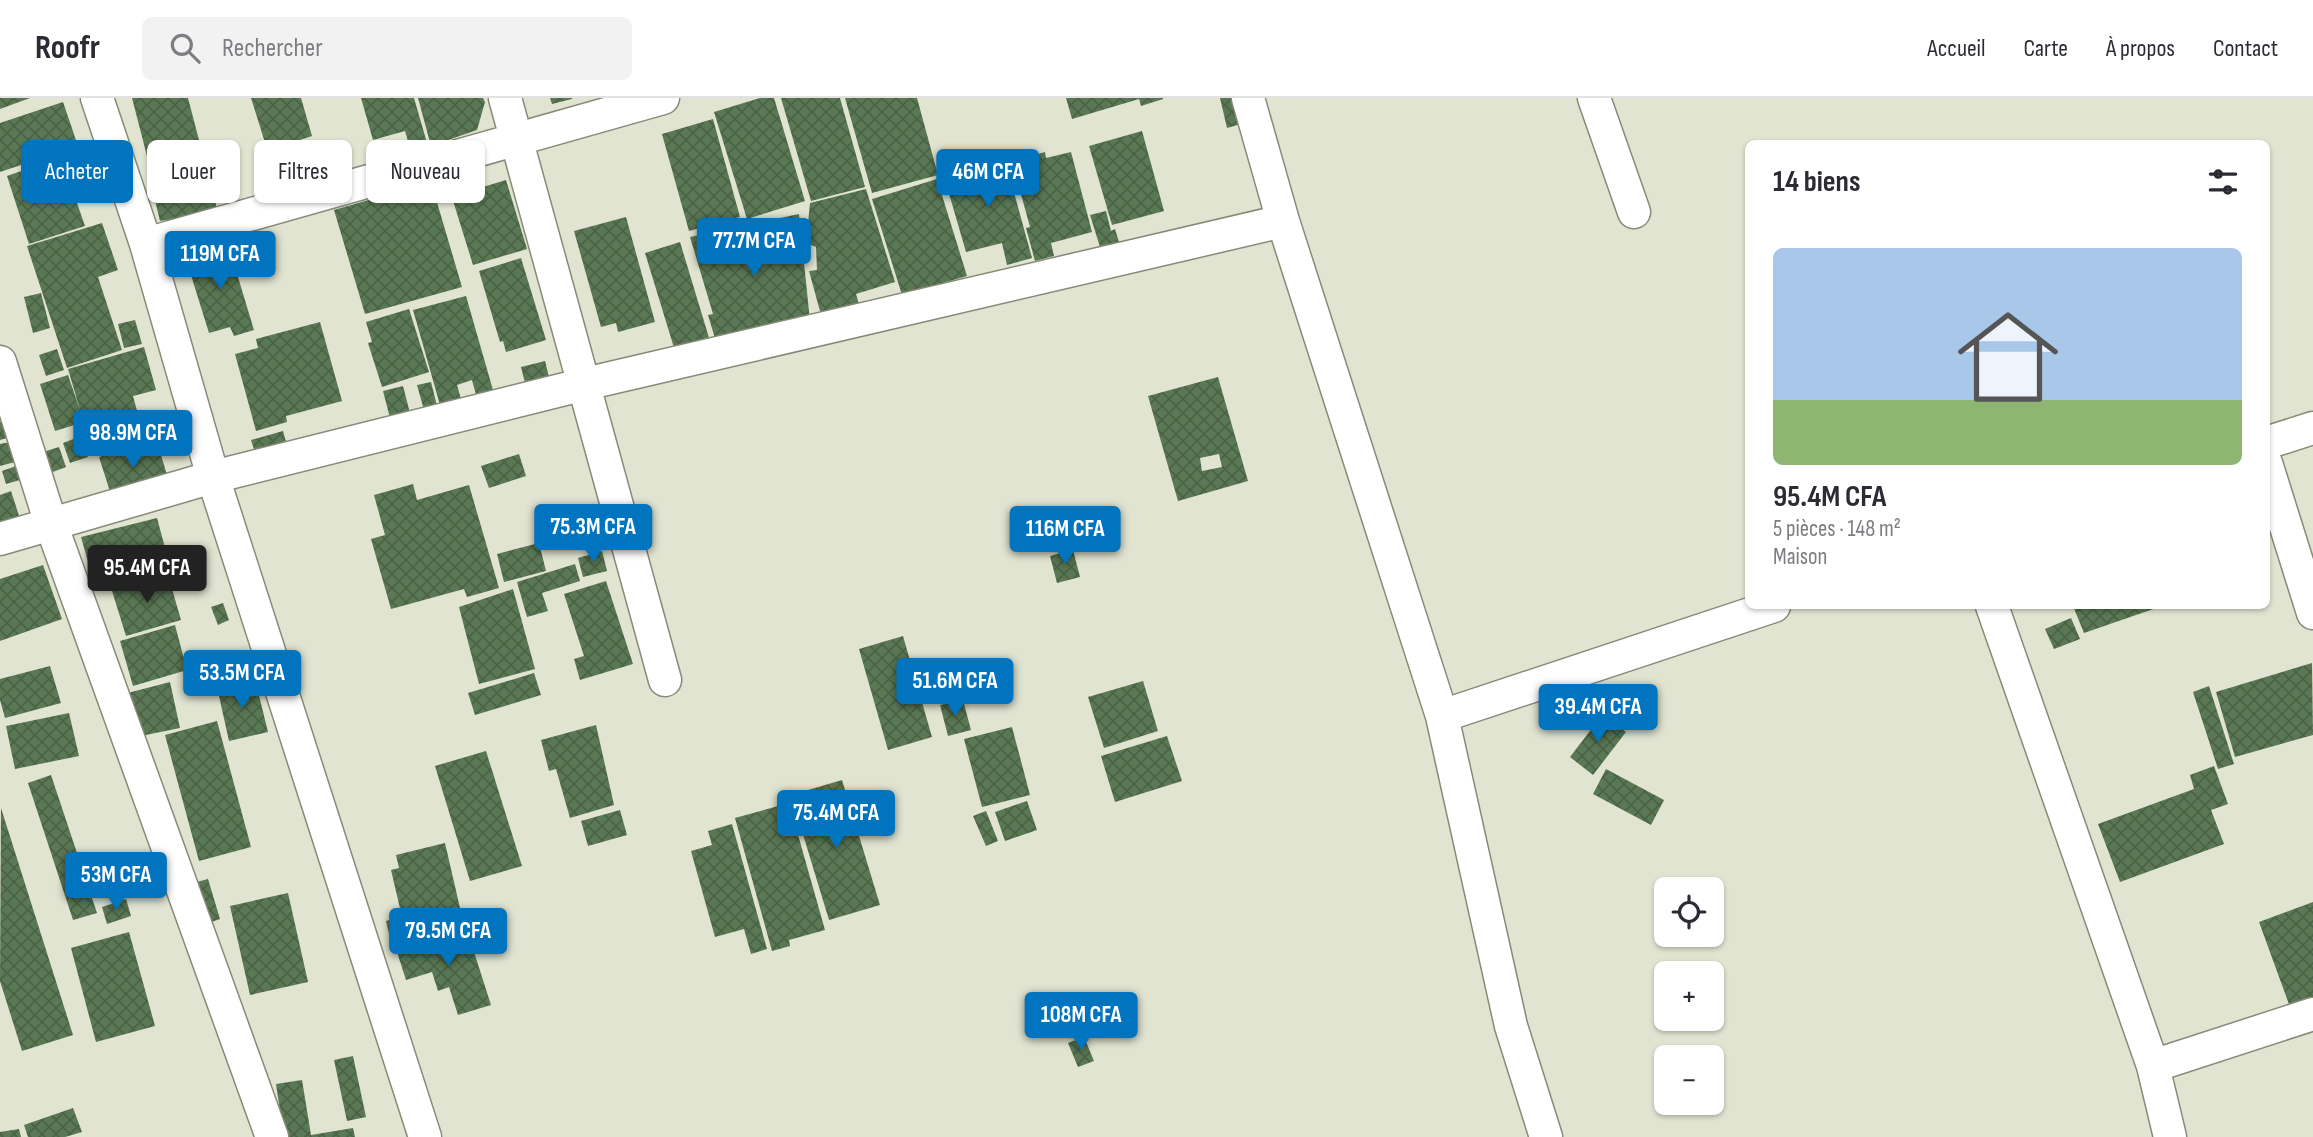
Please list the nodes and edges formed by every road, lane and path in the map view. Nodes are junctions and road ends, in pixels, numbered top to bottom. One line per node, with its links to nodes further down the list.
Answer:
1 (97, 98): 9 (street)
2 (505, 98): 6 (street)
3 (663, 98): 6 (street)
4 (1248, 98): 8 (street)
5 (1594, 98): 7 (street)
6 (516, 140): 9 (street); 11 (street)
7 (1634, 212)
8 (1283, 221): 11 (street); 22 (street)
9 (146, 244): 15 (street)
10 (0, 362): 16 (street)
11 (585, 384): 15 (street); 21 (street)
12 (2313, 428): 13 (street)
13 (2270, 442)
14 (2270, 476): 20 (street)
15 (213, 477): 16 (street); 26 (street)
16 (51, 524): 17 (street); 25 (street)
17 (0, 539)
18 (1764, 609): 22 (street)
19 (1994, 609): 24 (street)
20 (2313, 613)
21 (665, 680)
22 (1442, 716): 27 (street)
23 (2313, 1014): 24 (street)
24 (2153, 1066): 28 (street)
25 (272, 1137)
26 (425, 1137)
27 (1546, 1137)
28 (2170, 1137)

